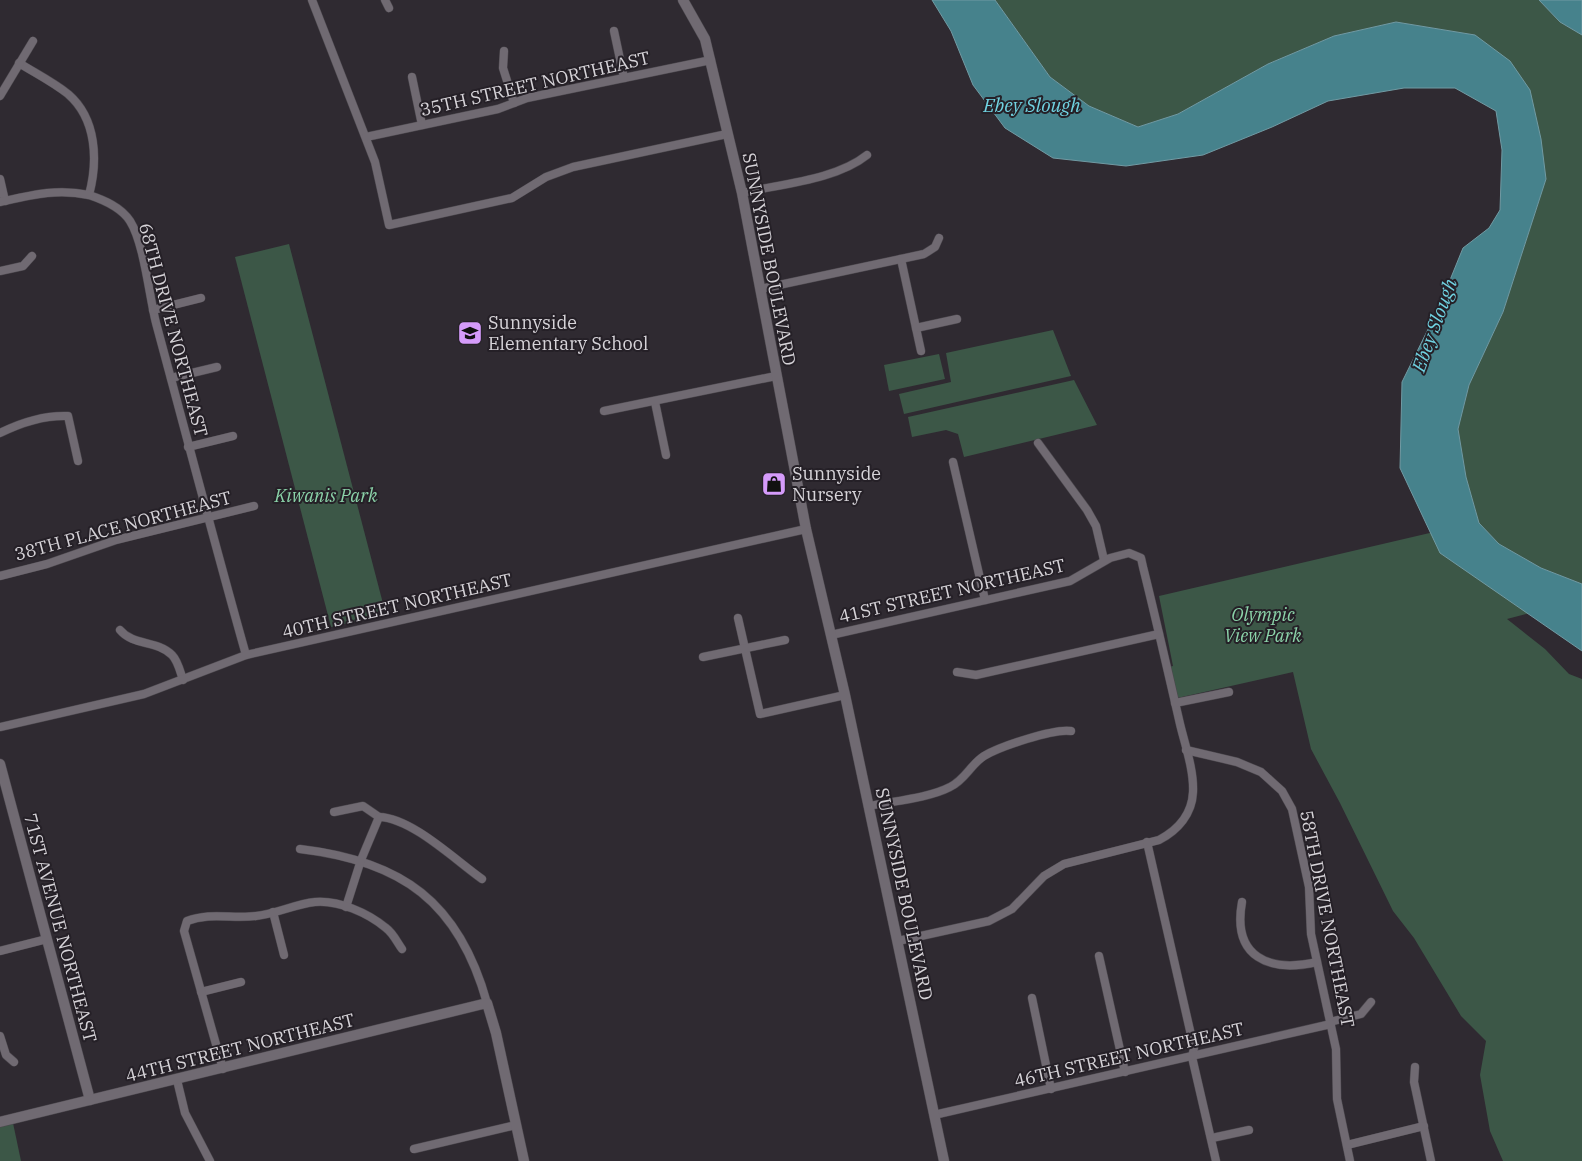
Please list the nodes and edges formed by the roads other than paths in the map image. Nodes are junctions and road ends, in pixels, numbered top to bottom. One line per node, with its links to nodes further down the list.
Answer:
1 (312, 0): 16 (street)
2 (385, 0): 4 (street)
3 (683, 0): 8 (street, SUNNYSIDE BOULEVARD)
4 (389, 8)
5 (614, 32): 11 (street)
6 (33, 41): 9 (street)
7 (504, 51): 13 (street)
8 (711, 60): 11 (street, 35TH STREET NORTHEAST); 15 (street, SUNNYSIDE BOULEVARD)
9 (19, 63): 12 (street); 20 (street)
10 (412, 77): 14 (street)
11 (624, 78): 13 (street, 35TH STREET NORTHEAST)
12 (0, 96)
13 (514, 103): 14 (street, 35TH STREET NORTHEAST)
14 (422, 125): 16 (street, 35TH STREET NORTHEAST)
15 (727, 134): 16 (street); 19 (street, SUNNYSIDE BOULEVARD)
16 (366, 137)
17 (867, 155): 19 (street)
18 (0, 179): 21 (street)
19 (742, 193): 26 (street, SUNNYSIDE BOULEVARD)
20 (89, 195): 21 (street); 28 (street, 68TH DRIVE NORTHEAST)
21 (2, 201)
22 (939, 238): 24 (street)
23 (32, 256): 25 (street)
24 (901, 259): 26 (street); 30 (street)
25 (0, 271)
26 (760, 289): 33 (street, SUNNYSIDE BOULEVARD)
27 (201, 298): 28 (street)
28 (153, 310): 34 (street, 68TH DRIVE NORTHEAST)
29 (957, 319): 30 (street)
30 (916, 328): 31 (street)
31 (921, 351)
32 (216, 367): 34 (street)
33 (776, 376): 35 (street); 46 (street, SUNNYSIDE BOULEVARD)
34 (171, 378): 40 (street, 68TH DRIVE NORTHEAST)
35 (655, 402): 36 (street); 41 (street)
36 (604, 411)
37 (0, 433): 42 (street)
38 (233, 436): 40 (street)
39 (1038, 443): 47 (street)
40 (188, 447): 45 (street, 68TH DRIVE NORTHEAST)
41 (666, 455)
42 (78, 461)
43 (953, 462): 49 (street)
44 (254, 506): 45 (street, 38TH PLACE NORTHEAST)
45 (208, 518): 48 (street, 38TH PLACE NORTHEAST); 56 (street, 68TH DRIVE NORTHEAST)
46 (806, 529): 52 (street, SUNNYSIDE BOULEVARD); 56 (street, 40TH STREET NORTHEAST)
47 (1104, 560): 49 (street, 41ST STREET NORTHEAST); 53 (street, 41ST STREET NORTHEAST)
48 (0, 576)
49 (985, 600): 52 (street, 41ST STREET NORTHEAST)
50 (738, 618): 55 (street)
51 (120, 630): 59 (street)
52 (831, 634): 61 (street, SUNNYSIDE BOULEVARD)
53 (1159, 634): 58 (street); 62 (street)
54 (786, 640): 55 (street)
55 (745, 648): 57 (street); 61 (street)
56 (246, 655): 59 (street, 40TH STREET NORTHEAST)
57 (703, 657)
58 (957, 672)
59 (183, 680): 63 (street, 40TH STREET NORTHEAST)
60 (1229, 692): 62 (street)
61 (844, 695): 67 (street, SUNNYSIDE BOULEVARD)
62 (1175, 703): 65 (street)
63 (0, 727)
64 (1071, 731): 67 (street)
65 (1186, 750): 70 (street); 83 (street, 58TH DRIVE NORTHEAST)
66 (0, 764): 77 (street, 71ST AVENUE NORTHEAST)
67 (869, 806): 78 (street, SUNNYSIDE BOULEVARD)
68 (334, 812): 69 (street)
69 (378, 818): 72 (street); 73 (street)
70 (1147, 842): 78 (street); 91 (street)
71 (300, 849): 72 (street)
72 (361, 860): 75 (street); 88 (street)
73 (482, 879)
74 (1242, 902): 83 (street)
75 (346, 907): 76 (street); 79 (street)
76 (273, 912): 81 (street); 85 (street)
77 (47, 940): 80 (street); 98 (street, 71ST AVENUE NORTHEAST)
78 (898, 941): 99 (street, SUNNYSIDE BOULEVARD)
79 (402, 949)
80 (0, 951)
81 (284, 955)
82 (1099, 956): 95 (street)
83 (1317, 962): 89 (street, 58TH DRIVE NORTHEAST)
84 (241, 982): 85 (street)
85 (201, 992): 94 (street)
86 (1032, 998): 97 (street)
87 (1371, 1002): 89 (street, 46TH STREET NORTHEAST)
88 (487, 1003): 94 (street, 44TH STREET NORTHEAST); 101 (street)
89 (1331, 1023): 91 (street, 46TH STREET NORTHEAST); 105 (street, 58TH DRIVE NORTHEAST)
90 (0, 1036): 92 (street)
91 (1192, 1057): 95 (street, 46TH STREET NORTHEAST); 104 (street)
92 (14, 1062)
93 (1415, 1067): 102 (street)
94 (223, 1069): 96 (street, 44TH STREET NORTHEAST)
95 (1125, 1072): 97 (street, 46TH STREET NORTHEAST)
96 (177, 1080): 98 (street, 44TH STREET NORTHEAST); 107 (street)
97 (1051, 1089): 99 (street, 46TH STREET NORTHEAST)
98 (90, 1100): 100 (street, 44TH STREET NORTHEAST)
99 (934, 1115): 109 (street, SUNNYSIDE BOULEVARD)
100 (0, 1122)
101 (516, 1125): 106 (street); 108 (street)
102 (1424, 1126): 105 (street); 112 (street)
103 (1249, 1130): 104 (street)
104 (1212, 1138): 110 (street)
105 (1347, 1144): 111 (street, 58TH DRIVE NORTHEAST)
106 (414, 1149)
107 (210, 1161)
108 (524, 1161)
109 (944, 1161)
110 (1216, 1161)
111 (1350, 1161)
112 (1431, 1161)

